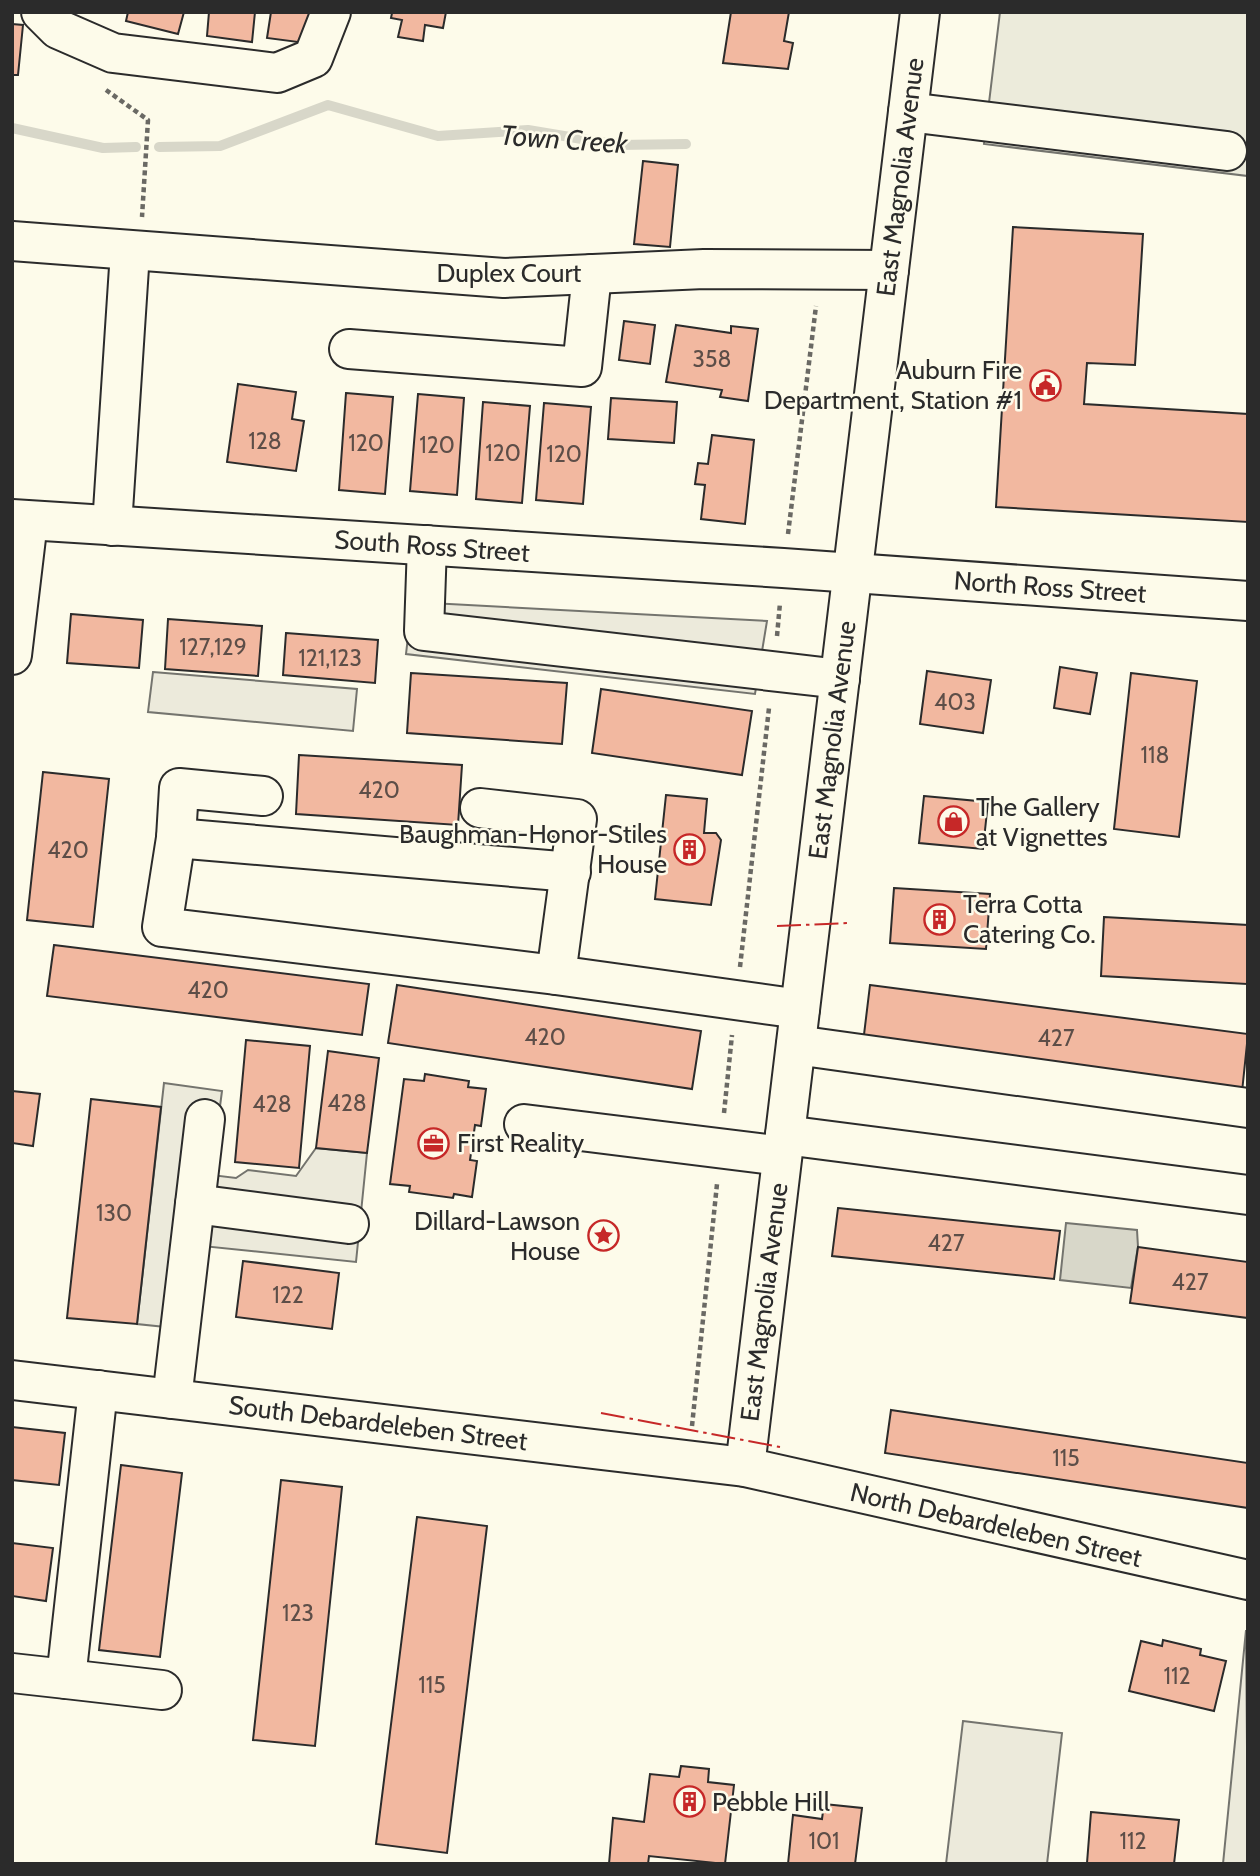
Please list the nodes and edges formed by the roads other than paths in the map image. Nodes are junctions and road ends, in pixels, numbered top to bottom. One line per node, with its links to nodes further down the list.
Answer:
1 (41, 12): 2 (street)
2 (331, 12)
3 (920, 12): 4 (street, East Magnolia Avenue)
4 (908, 112): 5 (street); 8 (street, East Magnolia Avenue)
5 (1227, 151)
6 (12, 241): 7 (street, Duplex Court)
7 (134, 252): 9 (street, Duplex Court); 12 (street)
8 (889, 270): 9 (street, Duplex Court); 14 (street, East Magnolia Avenue)
9 (592, 274): 10 (street)
10 (349, 349)
11 (20, 520): 12 (street, South Ross Street); 16 (street)
12 (112, 526): 13 (street, South Ross Street)
13 (427, 545): 14 (street, South Ross Street); 17 (street)
14 (853, 572): 15 (street, North Ross Street); 17 (street, East Magnolia Avenue)
15 (1248, 601)
16 (12, 655)
17 (840, 679): 23 (street, East Magnolia Avenue)
18 (262, 796): 20 (street)
19 (480, 808): 21 (street)
20 (176, 838): 21 (street); 22 (street)
21 (571, 872): 22 (street)
22 (556, 975): 23 (street)
23 (798, 1027): 24 (street); 27 (street, East Magnolia Avenue)
24 (1248, 1108)
25 (205, 1119): 29 (street)
26 (524, 1124): 27 (street)
27 (784, 1145): 28 (street); 34 (street, East Magnolia Avenue)
28 (1248, 1195)
29 (195, 1204): 30 (street); 33 (street)
30 (349, 1224)
31 (12, 1380): 32 (street, South Debardeleben Street)
32 (98, 1390): 33 (street, South Debardeleben Street); 37 (street)
33 (172, 1399): 34 (street, South Debardeleben Street)
34 (745, 1467): 35 (street, North Debardeleben Street)
35 (1248, 1580)
36 (12, 1673): 37 (street)
37 (66, 1679): 38 (street)
38 (162, 1690)

